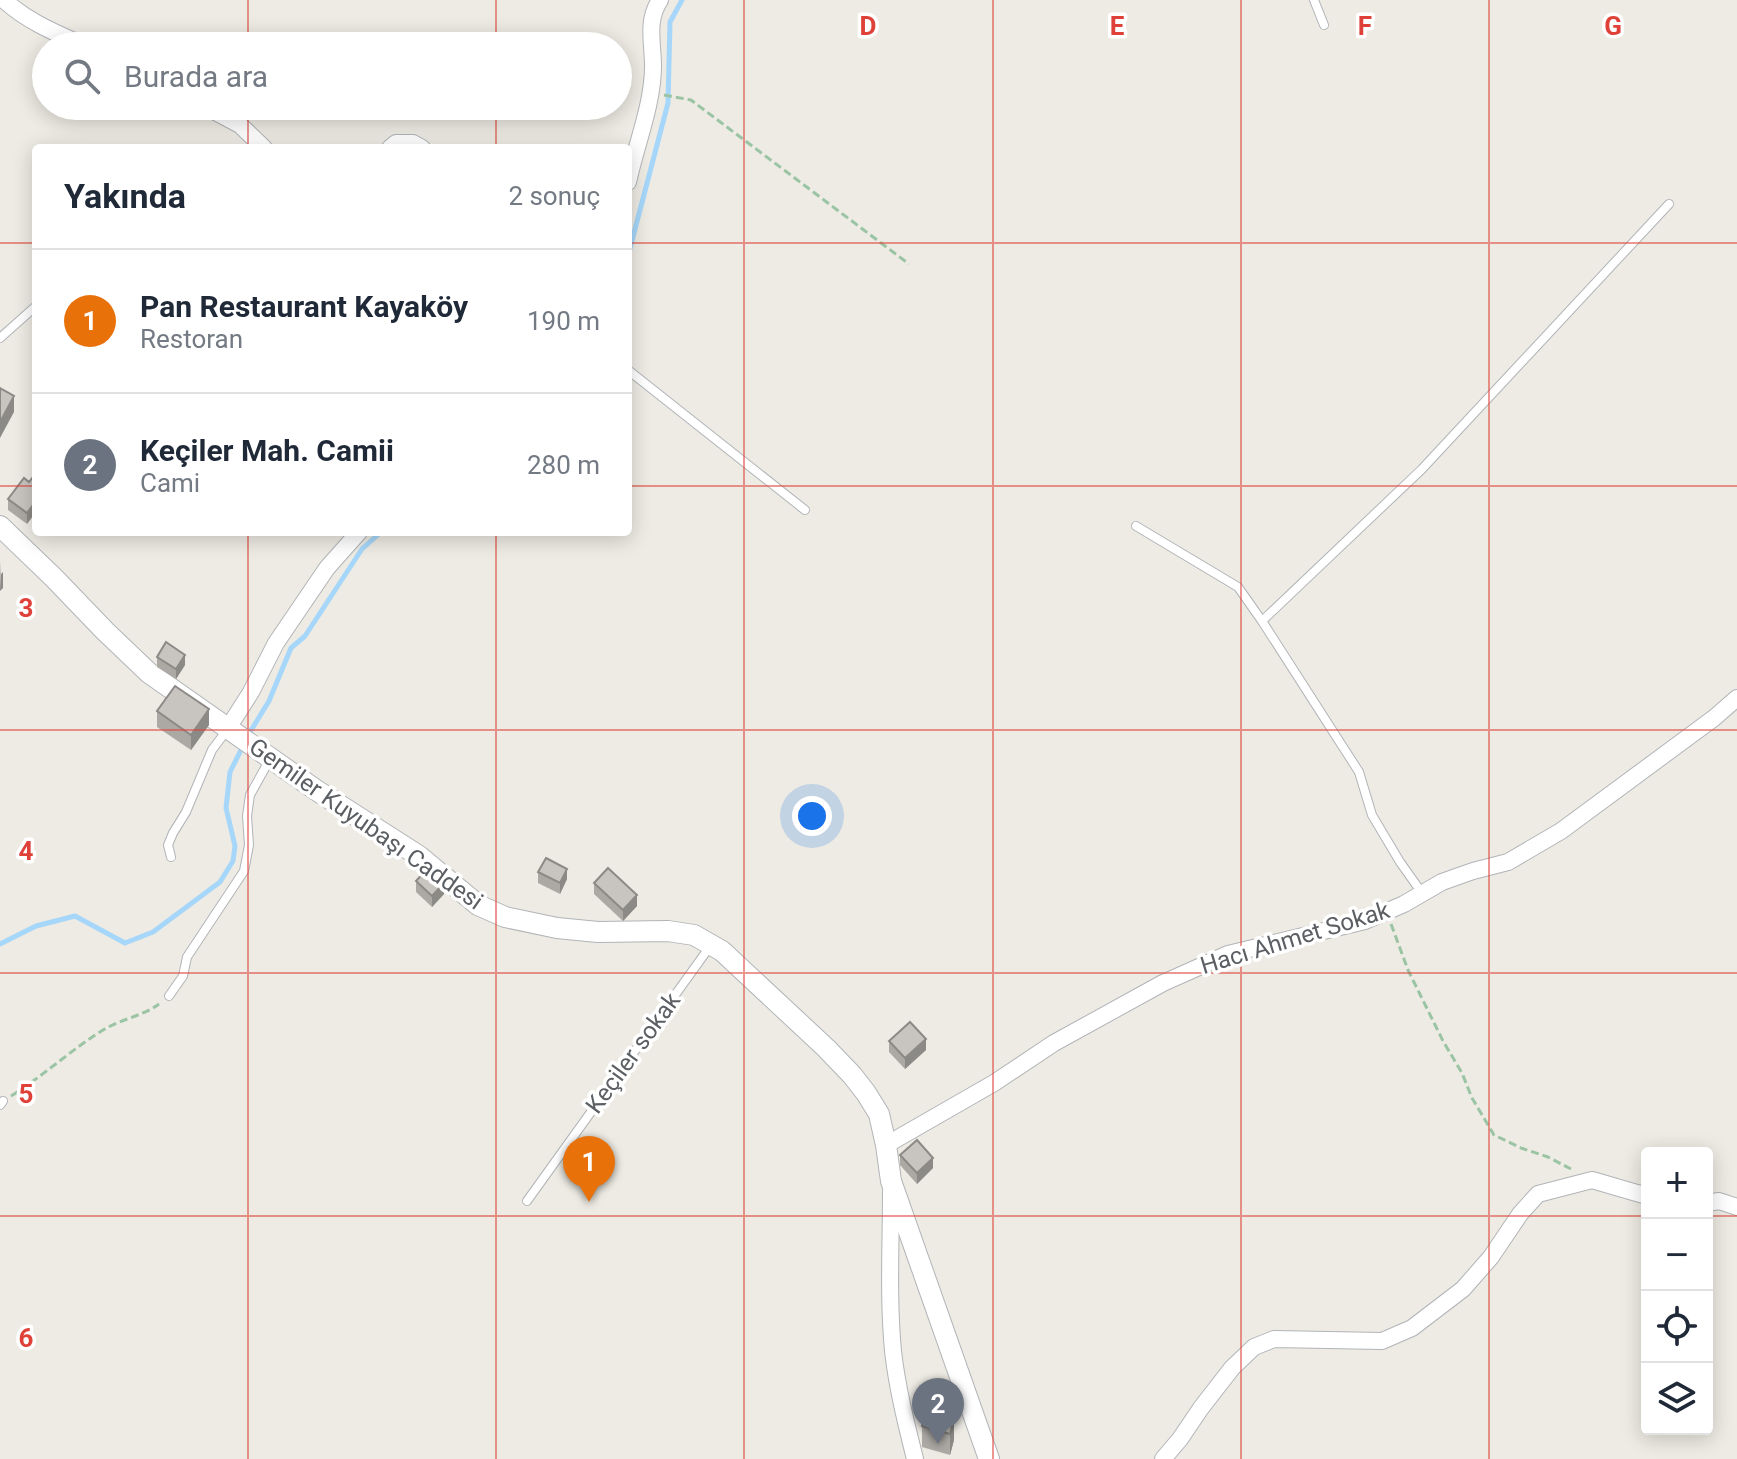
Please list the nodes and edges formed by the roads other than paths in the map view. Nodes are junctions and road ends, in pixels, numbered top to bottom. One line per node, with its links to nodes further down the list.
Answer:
1 (4, 0): 5 (street)
2 (660, 0): 10 (street)
3 (1314, 0): 4 (lane)
4 (1324, 25)
5 (51, 32)
6 (231, 120): 7 (street)
7 (260, 144)
8 (395, 144): 9 (street)
9 (415, 144)
10 (632, 166)
11 (1669, 204): 19 (lane)
12 (32, 310): 13 (lane)
13 (0, 338)
14 (632, 373): 15 (lane)
15 (805, 510)
16 (0, 526): 21 (street, Gemiler Kuyubaşı Caddesi)
17 (1136, 526): 19 (lane)
18 (355, 536): 21 (street)
19 (1262, 621): 24 (lane)
20 (1737, 698): 24 (street, Hacı Ahmet Sokak)
21 (230, 730): 22 (street, Gemiler Kuyubaşı Caddesi); 23 (lane)
22 (262, 752): 25 (street, Gemiler Kuyubaşı Caddesi); 26 (lane)
23 (171, 857)
24 (1422, 893): 27 (street, Hacı Ahmet Sokak)
25 (711, 944): 27 (street, Gemiler Kuyubaşı Caddesi); 30 (lane, Keçiler sokak)
26 (169, 996)
27 (886, 1145): 28 (street)
28 (891, 1181): 33 (street); 34 (street)
29 (1641, 1194): 35 (street)
30 (527, 1201)
31 (1713, 1202): 32 (street)
32 (1737, 1207)
33 (915, 1459)
34 (989, 1459)
35 (1163, 1459)

